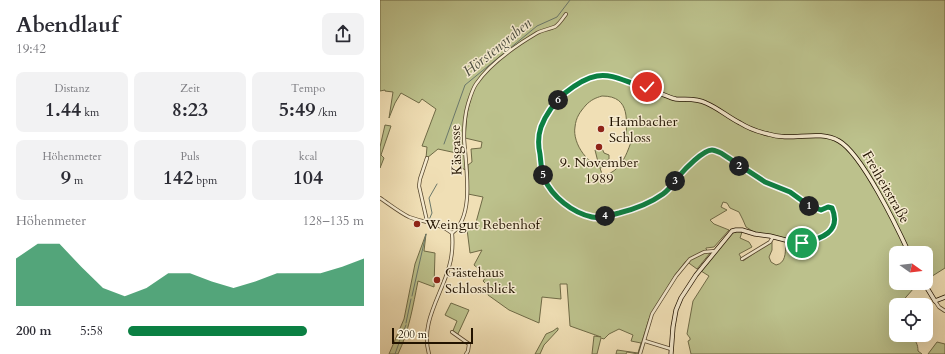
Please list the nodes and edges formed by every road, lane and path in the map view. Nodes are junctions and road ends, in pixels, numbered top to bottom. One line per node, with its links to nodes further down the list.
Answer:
1 (566, 14): 7 (street, Käsgasse)
2 (641, 86): 3 (street); 8 (street)
3 (657, 91): 9 (street, Freiheitstraße)
4 (427, 158): 6 (street)
5 (380, 198): 6 (street)
6 (427, 222): 7 (street)
7 (452, 233): 19 (street)
8 (773, 237): 10 (street); 11 (street)
9 (906, 246)
10 (715, 251): 17 (street); 18 (street)
11 (742, 260)
12 (928, 290): 14 (street)
13 (945, 297): 14 (street)
14 (936, 303): 15 (street)
15 (945, 311)
16 (452, 332): 20 (street)
17 (645, 341): 18 (street); 21 (street)
18 (671, 349): 22 (street)
19 (429, 354)
20 (466, 354)
21 (640, 354)
22 (671, 354)

